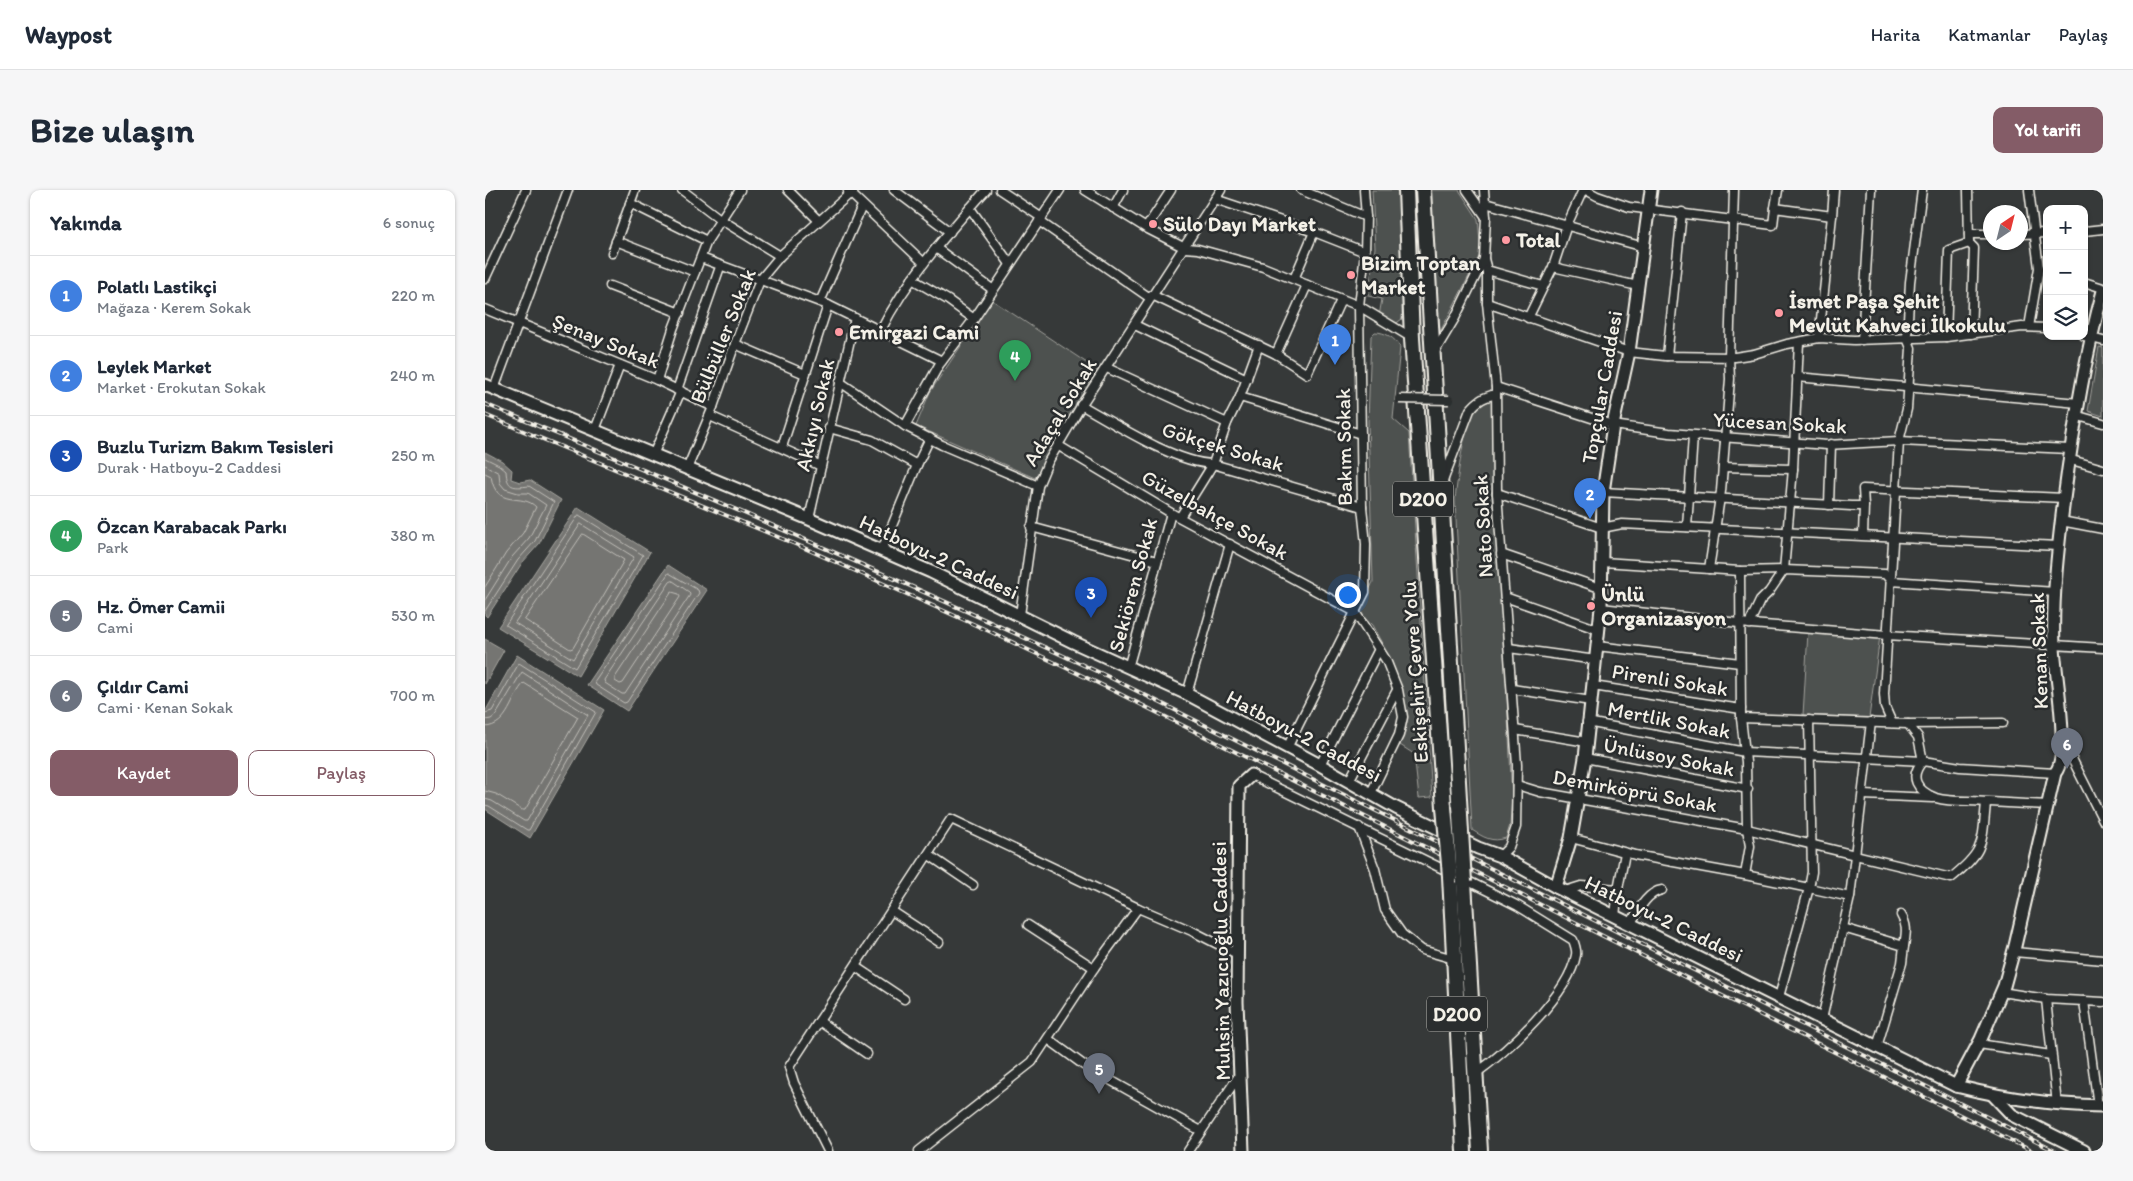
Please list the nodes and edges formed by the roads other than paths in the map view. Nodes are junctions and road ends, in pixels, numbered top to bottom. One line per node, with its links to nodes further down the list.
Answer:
1 (527, 190): 75 (street)
2 (568, 190): 96 (street)
3 (635, 190): 32 (street)
4 (740, 190): 43 (street)
5 (788, 190): 45 (street)
6 (894, 190): 51 (street)
7 (986, 190): 35 (street)
8 (1001, 190): 46 (street)
9 (1060, 190): 46 (street)
10 (1085, 190): 36 (street)
11 (1123, 190): 36 (street)
12 (1171, 190): 48 (street)
13 (1221, 190): 31 (street, Adaçal Sokak)
14 (1301, 190): 41 (street)
15 (1364, 190): 41 (street, Bakım Sokak)
16 (1406, 190): 105 (highway, Eskişehir Çevre Yolu / D200)
17 (1423, 190): 116 (highway, D200)
18 (1467, 190): 42 (street)
19 (1484, 190): 33 (street, Nato Sokak)
20 (1585, 190): 37 (street); 47 (street)
21 (1651, 190): 37 (street, Topçular Caddesi)
22 (1734, 190): 44 (street)
23 (1777, 190): 38 (street)
24 (1834, 190): 40 (street)
25 (1871, 190): 108 (street)
26 (1922, 190): 107 (street)
27 (1968, 190): 57 (street)
28 (2029, 190): 55 (street)
29 (685, 191): 43 (street)
30 (850, 191): 34 (street); 45 (street, Bülbüller Sokak)
31 (1215, 199): 52 (street); 62 (street, Adaçal Sokak)
32 (630, 203): 58 (street); 59 (street)
33 (1485, 203): 42 (street, Nato Sokak); 47 (street)
34 (862, 206): 68 (street); 89 (street)
35 (970, 208): 51 (street); 69 (street)
36 (1113, 208): 48 (street)
37 (1649, 208): 39 (street); 60 (street, Topçular Caddesi)
38 (1775, 208): 40 (street); 44 (street)
39 (1682, 212): 44 (street); 117 (street)
40 (1832, 216): 106 (street)
41 (1366, 217): 63 (street, Bakım Sokak)
42 (1486, 217): 67 (street, Nato Sokak)
43 (720, 219): 59 (street); 65 (street)
44 (1734, 219): 118 (street)
45 (818, 220): 65 (street, Bülbüller Sokak)
46 (1041, 220): 69 (street); 86 (street)
47 (1567, 225): 60 (street); 71 (street)
48 (1146, 228): 62 (street)
49 (2103, 230): 50 (street)
50 (2088, 231)
51 (950, 232): 61 (street)
52 (1314, 232): 63 (street); 77 (street)
53 (2043, 233): 55 (street)
54 (2028, 234): 55 (street)
55 (2035, 234): 72 (street)
56 (1983, 236): 57 (street)
57 (1969, 239): 102 (street); 104 (street)
58 (616, 241): 64 (street); 74 (street)
59 (707, 241): 66 (street)
60 (1644, 247): 83 (street, Topçular Caddesi)
61 (936, 248): 68 (street); 84 (street)
62 (1185, 248): 77 (street); 86 (street, Adaçal Sokak)
63 (1365, 252): 90 (street, Bakım Sokak)
64 (611, 253)
65 (780, 256): 78 (street, Bülbüller Sokak)
66 (701, 258): 70 (street); 74 (street)
67 (1484, 259): 73 (street, Nato Sokak); 116 (street)
68 (924, 264): 76 (street)
69 (1010, 264): 84 (street)
70 (720, 266): 78 (street); 129 (street)
71 (1553, 267): 82 (street); 83 (street)
72 (2043, 269): 98 (street)
73 (1487, 270): 82 (street); 88 (street, Nato Sokak)
74 (695, 272): 92 (street)
75 (485, 279)
76 (912, 279): 95 (street); 100 (street)
77 (1294, 279): 80 (street)
78 (760, 280): 89 (street); 112 (street, Bülbüller Sokak)
79 (2088, 283): 85 (street)
80 (1307, 285): 87 (street); 115 (street)
81 (610, 286): 92 (street)
82 (1543, 286): 94 (street)
83 (1638, 286): 114 (street, Topçular Caddesi)
84 (992, 289): 95 (street)
85 (2103, 289): 101 (street, Kenan Sokak)
86 (1151, 297): 97 (street, Adaçal Sokak); 113 (street)
87 (1341, 300): 90 (street); 115 (street)
88 (1487, 303): 94 (street); 130 (street, Nato Sokak)
89 (824, 304): 93 (street); 122 (street)
90 (1359, 306): 105 (street); 145 (street, Bakım Sokak)
91 (485, 309): 96 (street, Şenay Sokak)
92 (680, 313): 125 (street)
93 (855, 318): 100 (street); 126 (street, Akkıyı Sokak)
94 (1528, 318): 114 (street)
95 (974, 319): 119 (street)
96 (518, 324): 120 (street, Şenay Sokak); 128 (street)
97 (1135, 325): 121 (street, Adaçal Sokak); 124 (street)
98 (2029, 327): 99 (street); 102 (street)
99 (2043, 328)
100 (881, 330): 119 (street)
101 (2088, 333)
102 (1971, 334): 104 (street)
103 (2088, 336): 110 (street)
104 (1946, 337): 107 (street)
105 (1412, 338): 277 (highway, Eskişehir Çevre Yolu / D200, bridge)
106 (1819, 338): 108 (street); 111 (street)
107 (1907, 338): 108 (street); 127 (street)
108 (1862, 340)
109 (2086, 340): 134 (street, Kenan Sokak)
110 (2103, 341)
111 (1799, 342): 118 (street); 123 (street)
112 (735, 344): 122 (street); 136 (street, Bülbüller Sokak)
113 (1259, 345): 115 (street); 124 (street, Sekiören Sokak)
114 (1629, 352): 117 (street); 141 (street, Topçular Caddesi)
115 (1276, 354)
116 (1432, 356): 164 (highway, Eskişehir Çevre Yolu / D200)
117 (1667, 356): 118 (street)
118 (1729, 357): 148 (street)
119 (942, 361): 142 (street)
120 (620, 365): 125 (street, Şenay Sokak); 144 (street)
121 (1107, 368): 135 (street, Adaçal Sokak); 139 (street)
122 (805, 374): 153 (street)
123 (1797, 377): 127 (street); 149 (street)
124 (1247, 379): 131 (street, Sekiören Sokak)
125 (657, 380): 129 (street, Şenay Sokak)
126 (840, 382): 142 (street); 143 (street, Akkıyı Sokak)
127 (1908, 386): 134 (street); 150 (street)
128 (490, 387): 144 (street, Hatboyu-2 Caddesi)
129 (679, 390): 136 (street, Şenay Sokak); 155 (street)
130 (1496, 390): 141 (street, Yücesan Sokak); 164 (street); 167 (street, Nato Sokak)
131 (1241, 397): 139 (street, Sekiören Sokak); 145 (street)
132 (1399, 399): 133 (street, bridge)
133 (1449, 400)
134 (2078, 403): 137 (street, Kenan Sokak)
135 (1081, 405): 152 (street, Adaçal Sokak); 157 (street, Gökçek Sokak)
136 (713, 407): 138 (street, Bülbüller Sokak)
137 (2075, 415): 140 (street); 154 (street, Kenan Sokak)
138 (710, 416): 153 (street); 160 (street, Bülbüller Sokak)
139 (1227, 423): 157 (street, Sekiören Sokak)
140 (2103, 423)
141 (1613, 425): 146 (street, Yücesan Sokak); 166 (street, Topçular Caddesi)
142 (905, 426): 147 (street)
143 (829, 428): 156 (street); 158 (street, Akkıyı Sokak)
144 (595, 430): 155 (street, Hatboyu-2 Caddesi)
145 (1361, 434): 173 (street, Bakım Sokak)
146 (1693, 436): 148 (street, Yücesan Sokak); 168 (street)
147 (930, 438): 156 (street); 163 (street)
148 (1725, 438): 149 (street, Yücesan Sokak); 159 (street)
149 (1794, 442): 151 (street, Yücesan Sokak); 161 (street)
150 (1899, 442): 151 (street, Yücesan Sokak); 154 (street, Yücesan Sokak); 165 (street)
151 (1831, 444): 172 (street)
152 (1059, 446): 163 (street, Adaçal Sokak); 175 (street, Güzelbahçe Sokak)
153 (782, 447): 158 (street)
154 (2069, 454): 162 (street, Yücesan Sokak); 169 (street, Kenan Sokak)
155 (653, 455): 160 (street, Hatboyu-2 Caddesi)
156 (917, 464): 189 (street)
157 (1213, 464): 173 (street, Gökçek Sokak); 176 (street, Sekiören Sokak)
158 (821, 466): 177 (street, Akkıyı Sokak)
159 (1723, 467): 161 (street); 170 (street)
160 (687, 468): 177 (street, Hatboyu-2 Caddesi)
161 (1793, 469): 171 (street)
162 (2103, 469)
163 (1038, 486): 179 (street, Adaçal Sokak)
164 (1441, 486): 295 (highway, Eskişehir Çevre Yolu / D200, bridge)
165 (1897, 490): 169 (street); 174 (street); 186 (street)
166 (1603, 492): 168 (street); 180 (street, Topçular Caddesi)
167 (1497, 493): 180 (street); 190 (street, Nato Sokak)
168 (1688, 497): 170 (street); 181 (street)
169 (2064, 498): 178 (street, Kenan Sokak)
170 (1720, 499): 171 (street); 182 (street)
171 (1790, 503): 172 (street); 184 (street)
172 (1829, 505): 174 (street)
173 (1362, 506): 201 (street, Bakım Sokak)
174 (1864, 506): 185 (street)
175 (1171, 513): 176 (street, Güzelbahçe Sokak); 191 (street, Sekiören Sokak)
176 (1180, 517): 187 (street, Güzelbahçe Sokak)
177 (809, 519): 189 (street, Hatboyu-2 Caddesi)
178 (2061, 522): 183 (street); 188 (street, Kenan Sokak)
179 (1031, 527): 191 (street); 202 (street, Adaçal Sokak)
180 (1602, 528): 181 (street); 192 (street, Topçular Caddesi)
181 (1687, 528): 182 (street)
182 (1715, 528): 184 (street); 193 (street)
183 (2103, 529)
184 (1787, 533): 185 (street); 194 (street)
185 (1863, 535): 186 (street)
186 (1894, 537): 188 (street); 196 (street)
187 (1230, 544): 201 (street, Güzelbahçe Sokak); 218 (street)
188 (2058, 546): 198 (street, Kenan Sokak)
189 (882, 550): 202 (street, Hatboyu-2 Caddesi)
190 (1501, 554): 197 (street); 199 (street, Nato Sokak)
191 (1157, 561): 214 (street, Sekiören Sokak)
192 (1603, 562): 193 (street); 197 (street, Topçular Caddesi)
193 (1709, 569): 195 (street)
194 (1784, 570): 195 (street); 196 (street); 204 (street)
195 (1740, 571): 203 (street)
196 (1891, 582): 198 (street); 206 (street)
197 (1603, 589): 200 (street, Topçular Caddesi)
198 (2055, 592): 207 (street, Kenan Sokak)
199 (1505, 597): 205 (street); 209 (street, Nato Sokak)
200 (1601, 608): 203 (street); 205 (street, Topçular Caddesi)
201 (1355, 612): 211 (street); 231 (street, Bakım Sokak)
202 (1020, 615): 214 (street, Hatboyu-2 Caddesi)
203 (1739, 623): 204 (street); 213 (street)
204 (1749, 624): 206 (street)
205 (1599, 630): 208 (street, Topçular Caddesi)
206 (1887, 635): 207 (street); 225 (street)
207 (2054, 644): 210 (street); 229 (street, Kenan Sokak)
208 (1597, 646): 212 (street, Topçular Caddesi); 213 (street)
209 (1509, 648): 212 (street); 216 (street, Nato Sokak)
210 (2103, 648)
211 (1379, 649): 217 (street); 237 (street)
212 (1597, 660): 215 (street, Topçular Caddesi)
213 (1740, 663): 220 (street)
214 (1128, 668): 218 (street, Hatboyu-2 Caddesi)
215 (1593, 686): 219 (street, Topçular Caddesi); 220 (street, Pirenli Sokak)
216 (1512, 689): 219 (street); 228 (street, Nato Sokak)
217 (1398, 690): 240 (street); 243 (street)
218 (1187, 694): 231 (street, Hatboyu-2 Caddesi)
219 (1591, 701): 223 (street, Topçular Caddesi)
220 (1741, 709): 221 (street)
221 (1741, 718): 222 (street); 232 (street)
222 (1809, 720): 224 (street); 233 (street)
223 (1587, 722): 230 (street, Topçular Caddesi); 232 (street, Mertlik Sokak)
224 (1871, 722): 225 (street); 235 (street)
225 (1892, 723): 227 (street)
226 (2003, 723): 227 (street)
227 (1908, 724): 236 (street)
228 (1515, 730): 230 (street); 241 (street, Nato Sokak)
229 (2063, 741): 238 (street, Kenan Sokak); 248 (street)
230 (1587, 742): 234 (street, Topçular Caddesi)
231 (1287, 748): 237 (street, Hatboyu-2 Caddesi)
232 (1745, 752): 233 (street, Mertlik Sokak); 242 (street)
233 (1809, 755): 235 (street, Mertlik Sokak); 254 (street)
234 (1585, 758): 242 (street, Ünlüsoy Sokak); 245 (street, Topçular Caddesi)
235 (1867, 758): 236 (street, Mertlik Sokak); 244 (street)
236 (1923, 761): 238 (street, Mertlik Sokak); 246 (street)
237 (1320, 765): 240 (street, Hatboyu-2 Caddesi)
238 (2055, 773): 249 (street, Kenan Sokak)
239 (1251, 775): 251 (street); 276 (street, Muhsin Yazıcıoğlu Caddesi)
240 (1349, 781): 243 (street, Hatboyu-2 Caddesi)
241 (1517, 785): 245 (street, Demirköprü Sokak); 258 (street, Nato Sokak)
242 (1747, 789): 252 (street)
243 (1371, 793): 258 (street, Hatboyu-2 Caddesi)
244 (1863, 795): 246 (street); 257 (street)
245 (1577, 798): 252 (street, Demirköprü Sokak); 253 (street, Topçular Caddesi)
246 (1937, 798): 247 (street)
247 (1986, 803): 249 (street); 257 (street, Demirköprü Sokak)
248 (2099, 804): 250 (street)
249 (2048, 805): 275 (street, Kenan Sokak)
250 (2103, 820)
251 (1359, 827): 277 (street); 295 (street)
252 (1747, 829): 254 (street, Demirköprü Sokak); 259 (street)
253 (1571, 838): 255 (street); 262 (street, Topçular Caddesi)
254 (1811, 844): 257 (street, Demirköprü Sokak); 261 (street)
255 (1625, 853): 259 (street); 263 (street)
256 (929, 855): 260 (street); 266 (street); 267 (street)
257 (1854, 855): 265 (street)
258 (1500, 856): 262 (street, Hatboyu-2 Caddesi)
259 (1745, 875): 261 (street)
260 (973, 885)
261 (1809, 888): 265 (street); 282 (street)
262 (1561, 889): 263 (street); 269 (street, Hatboyu-2 Caddesi)
263 (1617, 889): 269 (street)
264 (1662, 890): 270 (street)
265 (1850, 897): 272 (street)
266 (1138, 908): 276 (street); 280 (street)
267 (892, 910): 273 (street); 279 (street)
268 (1901, 915): 274 (street)
269 (1615, 916): 270 (street, Hatboyu-2 Caddesi)
270 (1631, 923): 282 (street, Hatboyu-2 Caddesi)
271 (1028, 926): 280 (street)
272 (1843, 928): 274 (street); 287 (street)
273 (939, 942)
274 (1904, 946): 291 (street)
275 (2014, 952): 278 (street); 281 (street, Kenan Sokak)
276 (1237, 954): 294 (street, Muhsin Yazıcıoğlu Caddesi)
277 (1454, 959): 305 (highway, Eskişehir Çevre Yolu / D200)
278 (2103, 960)
279 (856, 967): 284 (street); 288 (street)
280 (1094, 968): 289 (street)
281 (2001, 992): 283 (street); 290 (street, Kenan Sokak)
282 (1779, 997): 287 (street, Hatboyu-2 Caddesi)
283 (2046, 999): 285 (street); 293 (street)
284 (904, 1000)
285 (2084, 1001): 286 (street); 299 (street)
286 (2103, 1002)
287 (1822, 1019): 291 (street, Hatboyu-2 Caddesi)
288 (819, 1021): 292 (street); 301 (street)
289 (1048, 1039): 300 (street); 302 (street)
290 (1979, 1044): 293 (street); 296 (street, Kenan Sokak)
291 (1877, 1047): 296 (street, Hatboyu-2 Caddesi)
292 (867, 1054)
293 (2051, 1055): 298 (street)
294 (1241, 1073): 300 (street); 304 (street, Muhsin Yazıcıoğlu Caddesi)
295 (1475, 1074): 306 (highway, Eskişehir Çevre Yolu / D200)
296 (1957, 1086): 297 (street, Hatboyu-2 Caddesi)
297 (1993, 1095): 298 (street, Hatboyu-2 Caddesi); 307 (street)
298 (2057, 1105): 299 (street, Hatboyu-2 Caddesi)
299 (2101, 1106)
300 (1201, 1131): 303 (street)
301 (828, 1151)
302 (919, 1151)
303 (1188, 1151)
304 (1243, 1151)
305 (1464, 1151)
306 (1480, 1151)
307 (2084, 1151)

